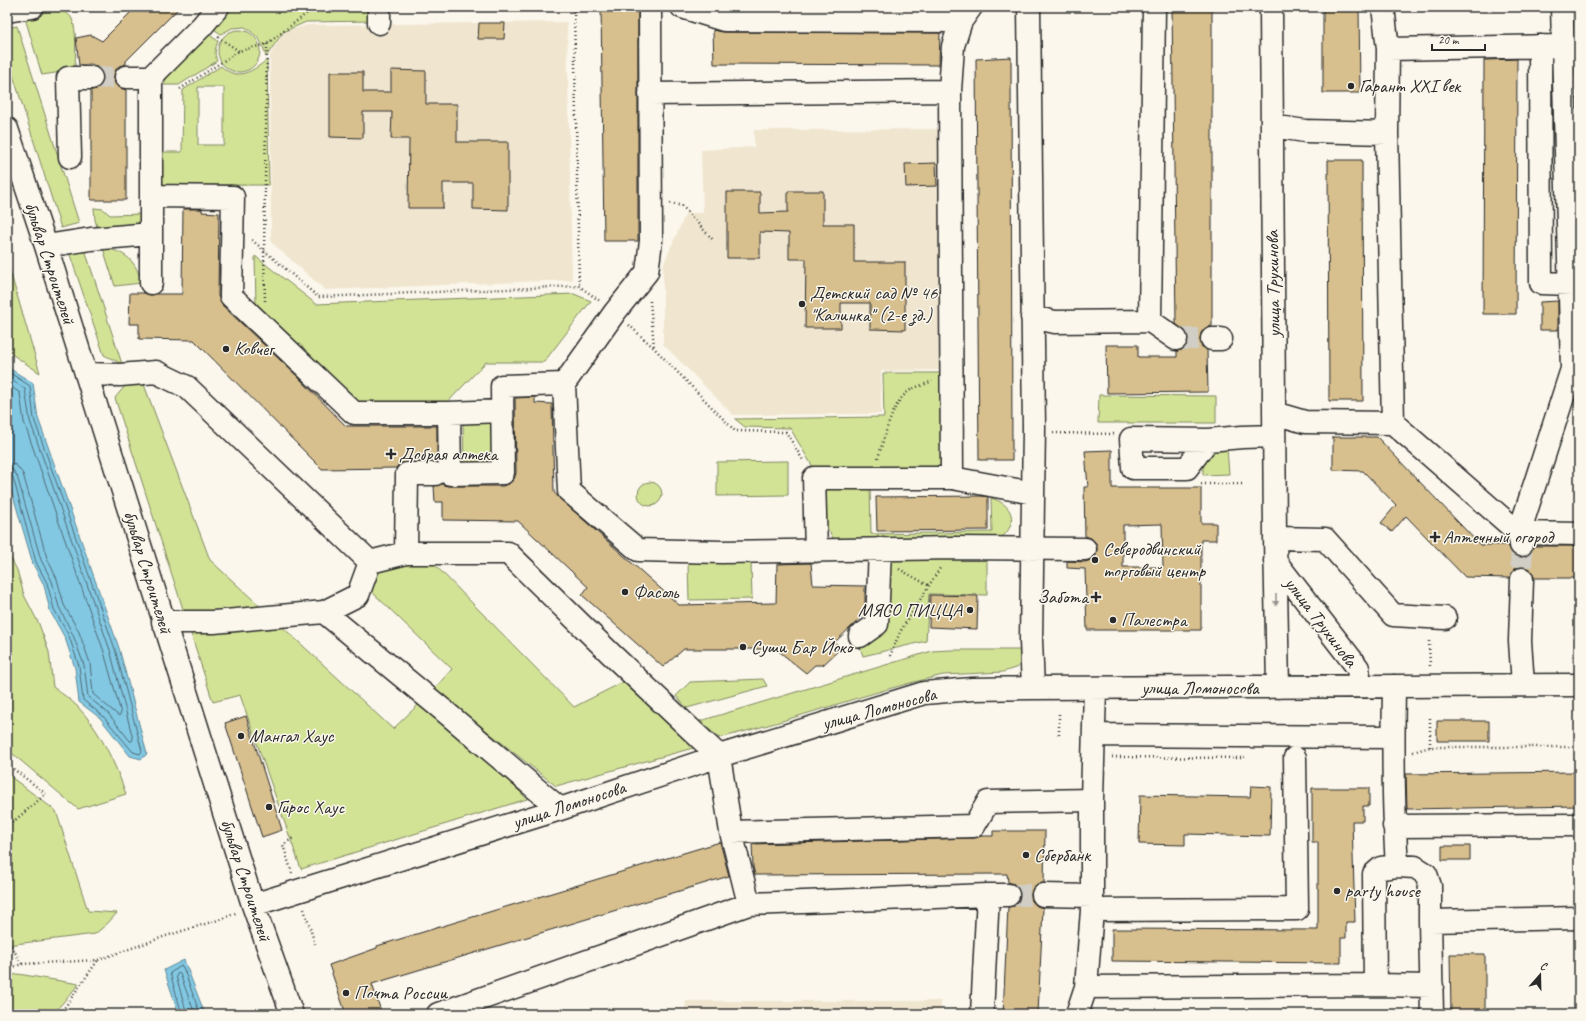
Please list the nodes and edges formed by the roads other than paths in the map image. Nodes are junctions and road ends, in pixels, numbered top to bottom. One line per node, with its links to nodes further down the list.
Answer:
1 (32, 7): 10 (street)
2 (218, 7): 17 (street)
3 (650, 7): 20 (street)
4 (682, 7): 11 (street)
5 (1029, 7): 31 (street)
6 (1154, 7): 32 (street)
7 (1271, 7): 21 (street, улица Трухинова)
8 (1383, 7): 15 (street)
9 (1562, 7): 14 (street)
10 (7, 11)
11 (914, 14): 12 (street)
12 (966, 14): 19 (street)
13 (1540, 46): 14 (street); 15 (street); 30 (street)
14 (1563, 46): 30 (street)
15 (1388, 49): 23 (street)
16 (126, 77): 17 (street)
17 (151, 77): 26 (street)
18 (91, 78): 24 (street)
19 (950, 91): 20 (street); 44 (street)
20 (650, 94): 36 (street)
21 (1272, 126): 23 (street); 39 (street, улица Трухинова)
22 (7, 129): 25 (street, бульвар Строителей)
23 (1387, 133): 40 (street)
24 (70, 156)
25 (13, 167): 28 (street, бульвар Строителей)
26 (150, 196): 27 (street); 38 (street)
27 (151, 234): 28 (street); 29 (street)
28 (46, 246): 35 (street, бульвар Строителей)
29 (151, 284)
30 (1571, 284): 34 (street)
31 (1032, 318): 32 (street); 45 (street)
32 (1150, 321): 33 (street)
33 (1176, 339)
34 (1576, 364): 48 (street)
35 (86, 374): 55 (street); 59 (street, бульвар Строителей)
36 (564, 384): 37 (street); 52 (street)
37 (502, 412): 38 (street); 43 (street)
38 (449, 413): 43 (street)
39 (1274, 413): 40 (street); 41 (street, улица Трухинова)
40 (1393, 423): 48 (street)
41 (1274, 436): 42 (street); 47 (street, улица Трухинова)
42 (1208, 440): 42 (street)
43 (442, 474): 53 (street)
44 (952, 478): 45 (street); 52 (street)
45 (1033, 493): 49 (street)
46 (1579, 534): 48 (street)
47 (1274, 538): 54 (street, улица Трухинова); 58 (street)
48 (1520, 539)
49 (1033, 547): 50 (street); 51 (street); 66 (street)
50 (880, 549): 52 (street); 60 (street)
51 (1085, 549)
52 (816, 550)
53 (406, 553): 55 (street); 70 (street)
54 (1275, 561): 63 (street, улица Трухинова); 65 (street, улица Трухинова, one-way to 65)
55 (370, 562): 57 (street)
56 (1522, 579): 61 (street)
57 (324, 612): 59 (street); 73 (street)
58 (1445, 618)
59 (164, 622): 81 (street, бульвар Строителей)
60 (860, 636)
61 (1523, 685): 62 (street, улица Ломоносова); 64 (street, улица Ломоносова)
62 (1579, 685)
63 (1360, 686): 64 (street, улица Ломоносова); 65 (street, улица Ломоносова)
64 (1394, 686): 69 (street)
65 (1278, 687): 67 (street, улица Ломоносова)
66 (1033, 688): 67 (street, улица Ломоносова); 70 (street, улица Ломоносова)
67 (1095, 688): 68 (street)
68 (1094, 735): 69 (street); 72 (street)
69 (1393, 747): 75 (street)
70 (719, 756): 73 (street, улица Ломоносова); 76 (street)
71 (1295, 758): 79 (street)
72 (1092, 800): 76 (street); 79 (street)
73 (560, 809): 81 (street, улица Ломоносова)
74 (1579, 825): 75 (street)
75 (1394, 826): 77 (street)
76 (731, 832): 80 (street)
77 (1397, 866): 83 (street); 84 (street)
78 (1043, 895): 79 (street)
79 (1092, 903): 86 (street)
80 (749, 904): 88 (street); 89 (street)
81 (253, 905): 87 (street, бульвар Строителей)
82 (1579, 918): 83 (street)
83 (1430, 921): 85 (street)
84 (1375, 985): 85 (street); 86 (street)
85 (1432, 986): 91 (street)
86 (1086, 987): 90 (street)
87 (292, 1014)
88 (438, 1014)
89 (982, 1014)
90 (1078, 1014)
91 (1432, 1014)

